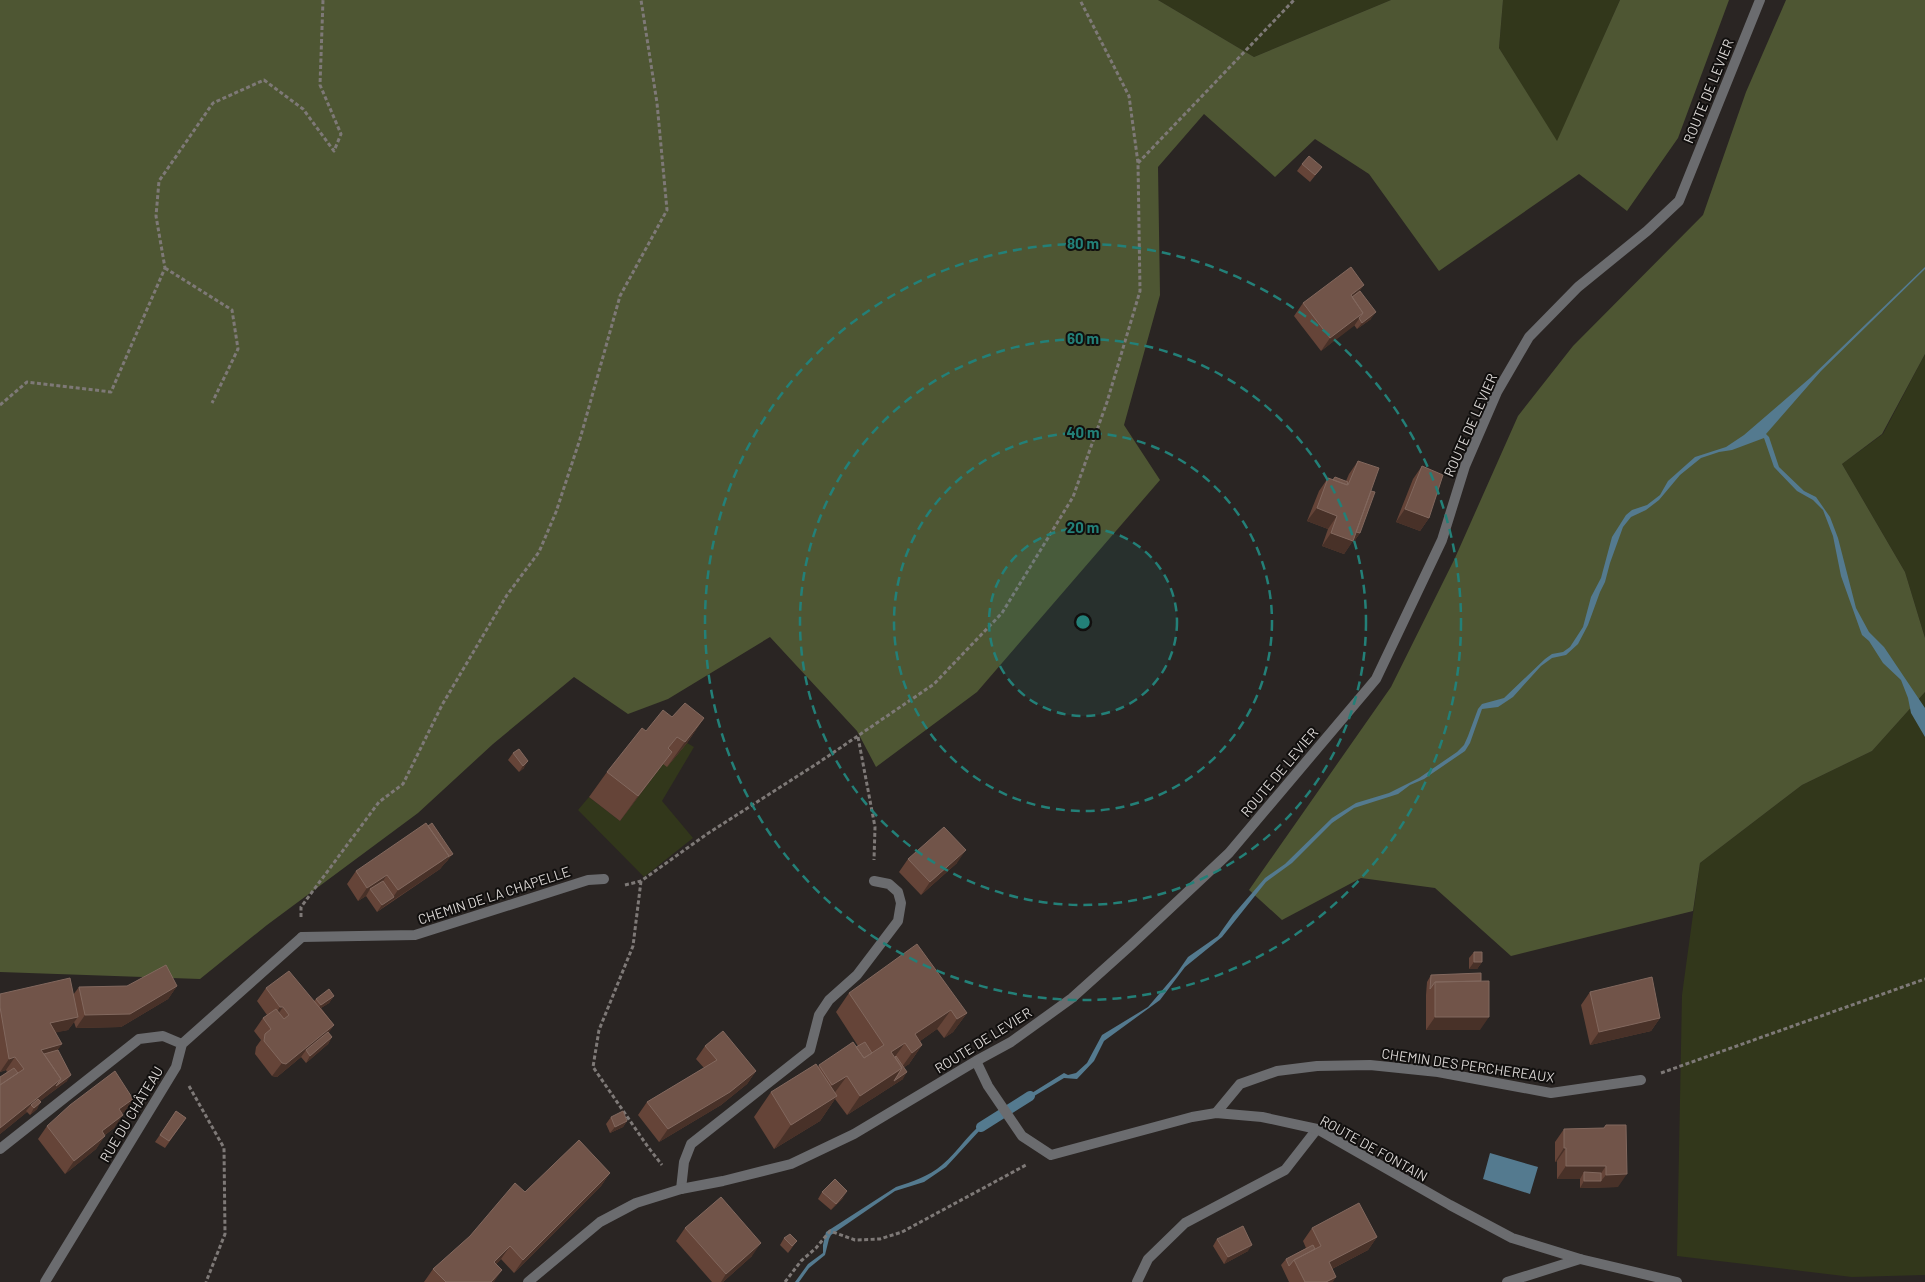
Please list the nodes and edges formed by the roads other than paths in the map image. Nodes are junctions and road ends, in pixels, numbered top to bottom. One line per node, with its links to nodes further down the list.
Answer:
1 (1760, 0): 5 (street, ROUTE DE LEVIER)
2 (604, 879): 4 (street, CHEMIN DE LA CHAPELLE)
3 (874, 881): 10 (street)
4 (182, 1044): 9 (street); 12 (street, RUE DU CHÂTEAU)
5 (976, 1061): 7 (street, ROUTE DE FONTAIN); 10 (street, ROUTE DE LEVIER)
6 (1642, 1080): 7 (street, CHEMIN DES PERCHEREAUX)
7 (1216, 1113): 8 (street, ROUTE DE FONTAIN)
8 (1317, 1130): 11 (street, ROUTE DE FONTAIN); 14 (street)
9 (0, 1149)
10 (681, 1189): 13 (street, ROUTE DE LEVIER)
11 (1580, 1259): 15 (street); 16 (street, ROUTE DE FONTAIN)
12 (45, 1282)
13 (528, 1282)
14 (1137, 1282)
15 (1507, 1282)
16 (1677, 1282)

